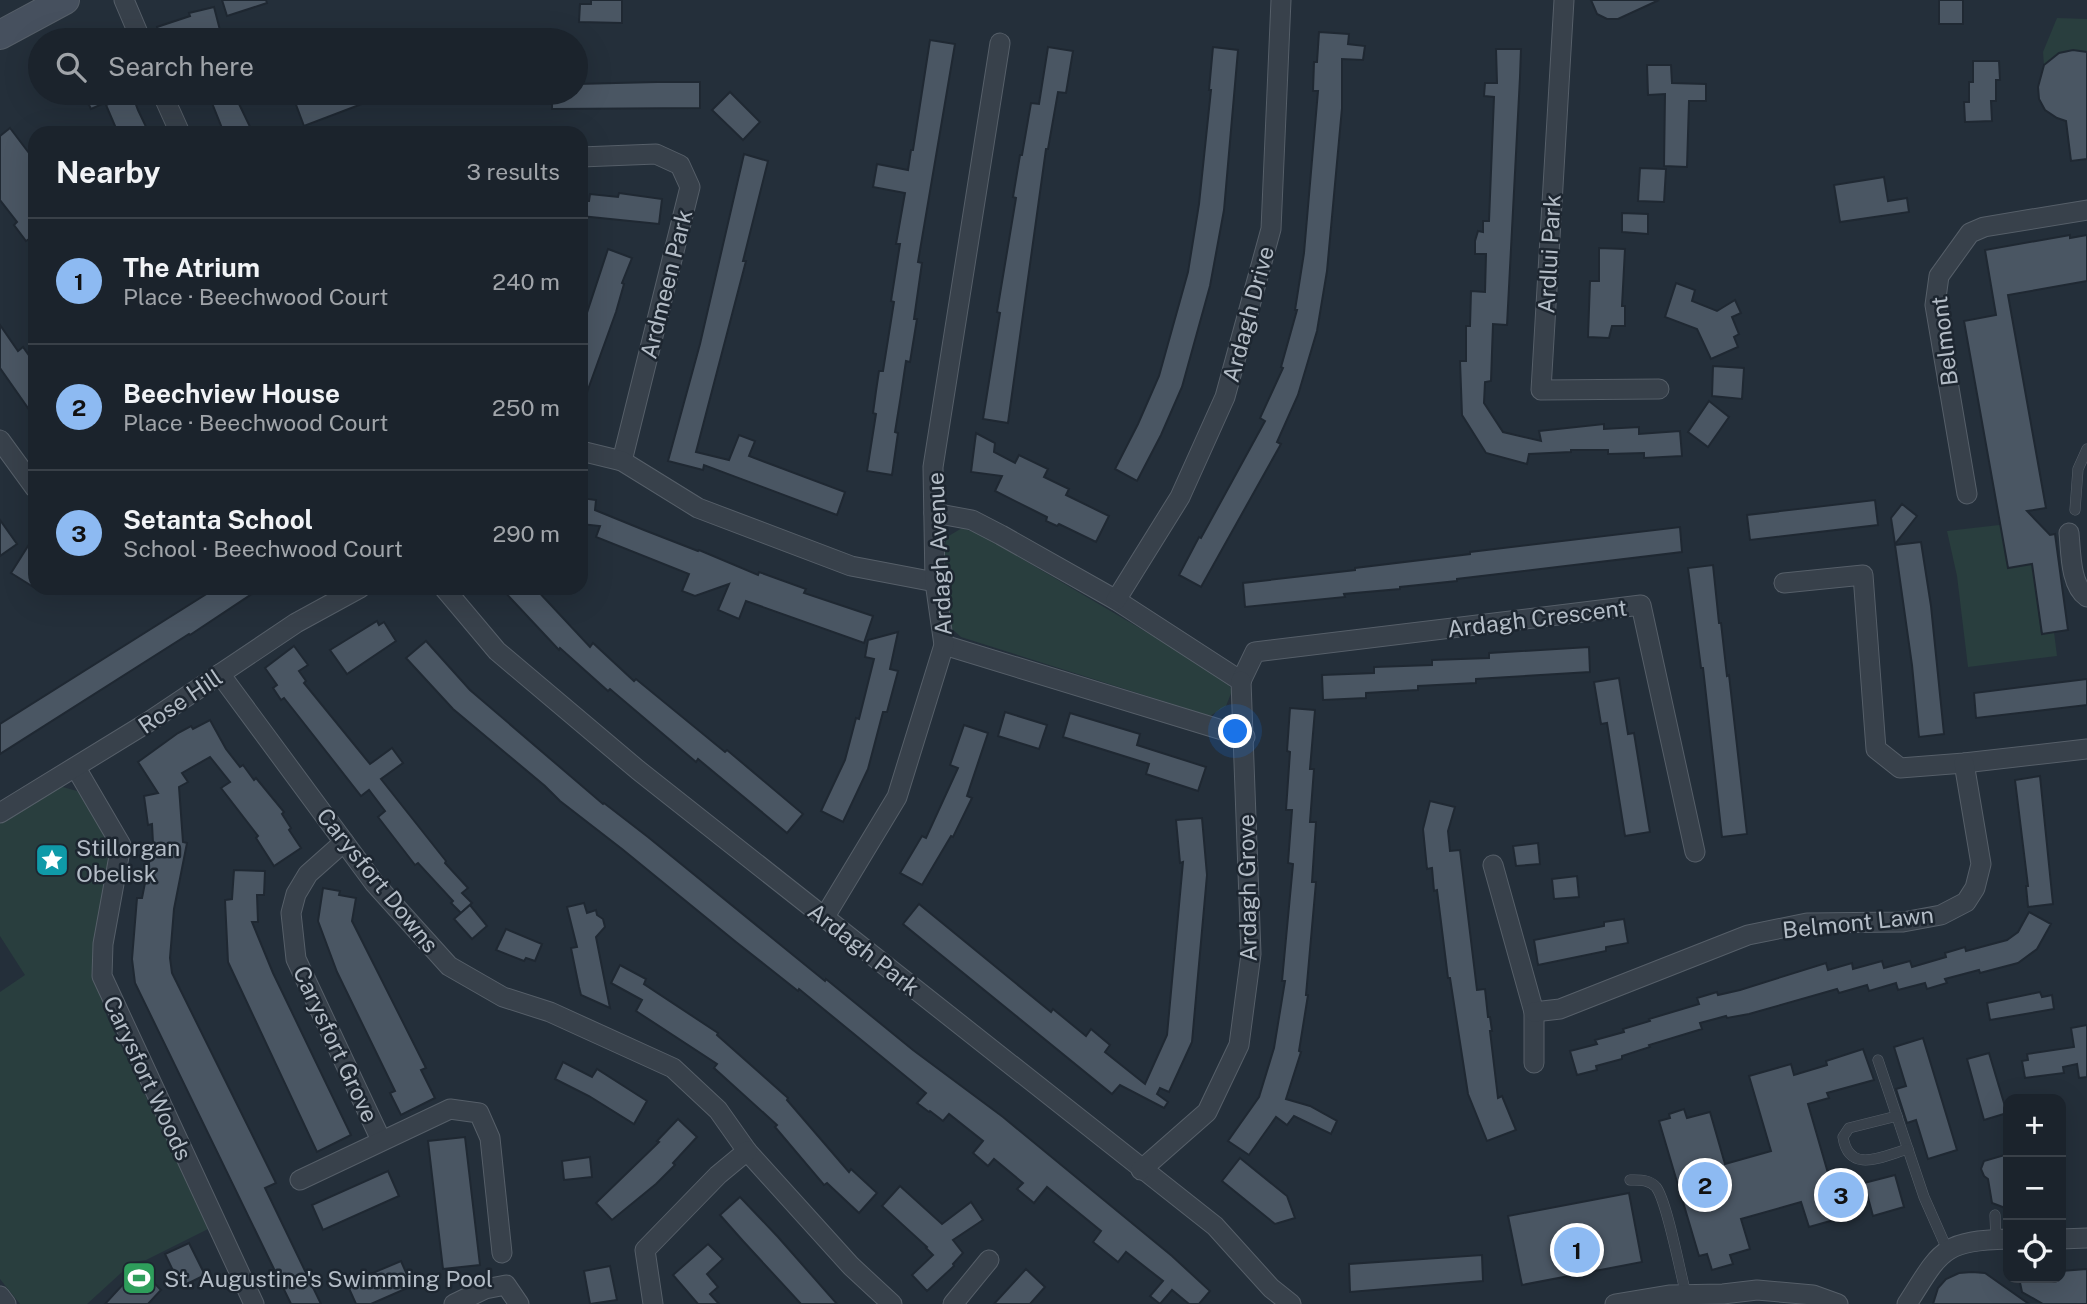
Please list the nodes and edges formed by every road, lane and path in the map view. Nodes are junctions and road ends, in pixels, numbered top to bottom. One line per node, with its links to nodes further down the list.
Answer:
1 (65, 0): 6 (main road)
2 (124, 0): 5 (street)
3 (1282, 0): 27 (street, Ardagh Drive)
4 (1564, 0): 12 (street, Ardlui Park)
5 (136, 28)
6 (0, 35)
7 (1000, 43): 20 (street, Ardagh Avenue)
8 (167, 105): 9 (street)
9 (177, 126)
10 (588, 157): 16 (street, Ardmeen Park)
11 (2087, 210): 18 (street, Belmont)
12 (1659, 389)
13 (0, 440): 17 (street)
14 (2087, 449): 19 (lane)
15 (588, 453): 16 (street)
16 (622, 461): 22 (street)
17 (28, 478)
18 (1967, 494)
19 (2075, 510)
20 (934, 513): 22 (street, Ardagh Avenue); 27 (street)
21 (2069, 533): 26 (street)
22 (935, 582): 28 (street, Ardagh Avenue)
23 (1784, 583): 33 (street)
24 (347, 595): 29 (street, Rose Hill)
25 (450, 595): 39 (street, Ardagh Park)
26 (2087, 597)
27 (1116, 600): 30 (street)
28 (944, 645): 31 (street); 39 (street, Ardagh Avenue)
29 (220, 674): 34 (street, Rose Hill); 36 (street, Carysfort Downs)
30 (1241, 681): 31 (street, Ardagh Grove); 37 (street, Ardagh Crescent)
31 (1245, 737): 47 (street, Ardagh Grove)
32 (2087, 749): 33 (street)
33 (1964, 763): 40 (street, Belmont Lawn)
34 (76, 768): 35 (street, Rose Hill); 60 (street, Carysfort Woods)
35 (0, 813)
36 (344, 842): 44 (street, Carysfort Grove); 46 (street, Carysfort Downs)
37 (1695, 852)
38 (1493, 865): 40 (street)
39 (824, 918): 47 (street, Ardagh Park)
40 (1534, 1012): 42 (street)
41 (1878, 1060): 43 (lane)
42 (1534, 1063)
43 (1897, 1116): 45 (lane); 45 (lane)
44 (381, 1140): 48 (street, Carysfort Grove); 55 (street, Carysfort Grove)
45 (1908, 1149): 54 (lane)
46 (747, 1151): 63 (street); 64 (street, Carysfort Downs)
47 (1141, 1170): 66 (street, Ardagh Park)
48 (300, 1180)
49 (1630, 1180): 57 (lane)
50 (1995, 1214): 53 (lane)
51 (2066, 1238): 52 (street)
52 (2087, 1238)
53 (2002, 1239): 54 (street)
54 (1947, 1249): 69 (street)
55 (502, 1253)
56 (989, 1260): 65 (street)
57 (1686, 1294): 67 (street); 68 (street)
58 (0, 1296): 59 (street)
59 (6, 1304)
60 (254, 1304)
61 (454, 1304): 62 (street)
62 (519, 1304)
63 (653, 1304)
64 (892, 1304)
65 (953, 1304)
66 (1291, 1304)
67 (1615, 1304)
68 (1838, 1304)
69 (1907, 1304)

